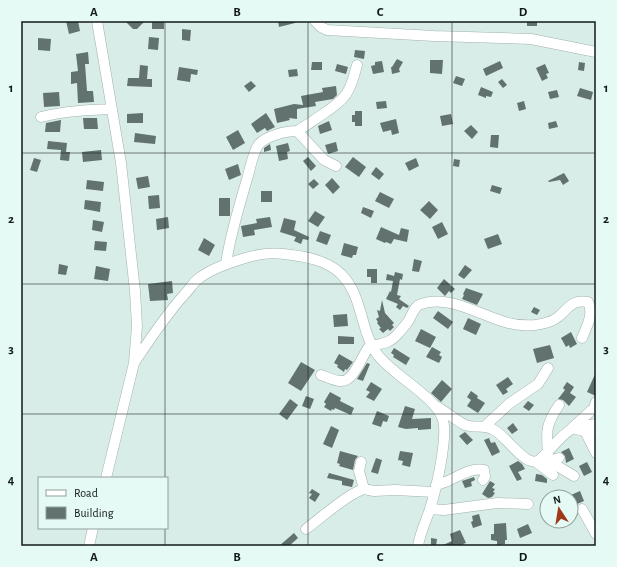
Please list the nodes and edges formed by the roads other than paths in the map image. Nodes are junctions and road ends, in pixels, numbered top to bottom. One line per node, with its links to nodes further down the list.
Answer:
1 (98, 21): 5 (street)
2 (316, 21): 3 (street)
3 (596, 52)
4 (357, 65): 7 (street)
5 (112, 110): 6 (street); 12 (street)
6 (41, 117)
7 (297, 131): 8 (street); 9 (street)
8 (336, 166)
9 (226, 264): 11 (street); 12 (street)
10 (582, 338): 11 (street)
11 (372, 346): 14 (street); 17 (street)
12 (134, 363): 28 (street)
13 (548, 368): 19 (street)
14 (321, 375)
15 (596, 402): 20 (street)
16 (559, 405): 23 (street)
17 (436, 406): 19 (street); 30 (street)
18 (596, 424): 20 (street)
19 (485, 426): 25 (street)
20 (572, 428): 21 (street); 22 (street); 23 (street)
21 (596, 433)
22 (596, 454)
23 (552, 457): 25 (street); 27 (street)
24 (361, 462): 31 (street)
25 (536, 462): 26 (street)
26 (552, 475)
27 (574, 476)
28 (106, 477)
29 (483, 480): 30 (street)
30 (435, 488): 31 (street); 33 (street)
31 (364, 489): 36 (street)
32 (528, 504): 33 (street)
33 (430, 509): 39 (street)
34 (582, 509): 37 (street)
35 (93, 529): 38 (street)
36 (306, 529)
37 (596, 534)
38 (89, 546)
39 (418, 546)

